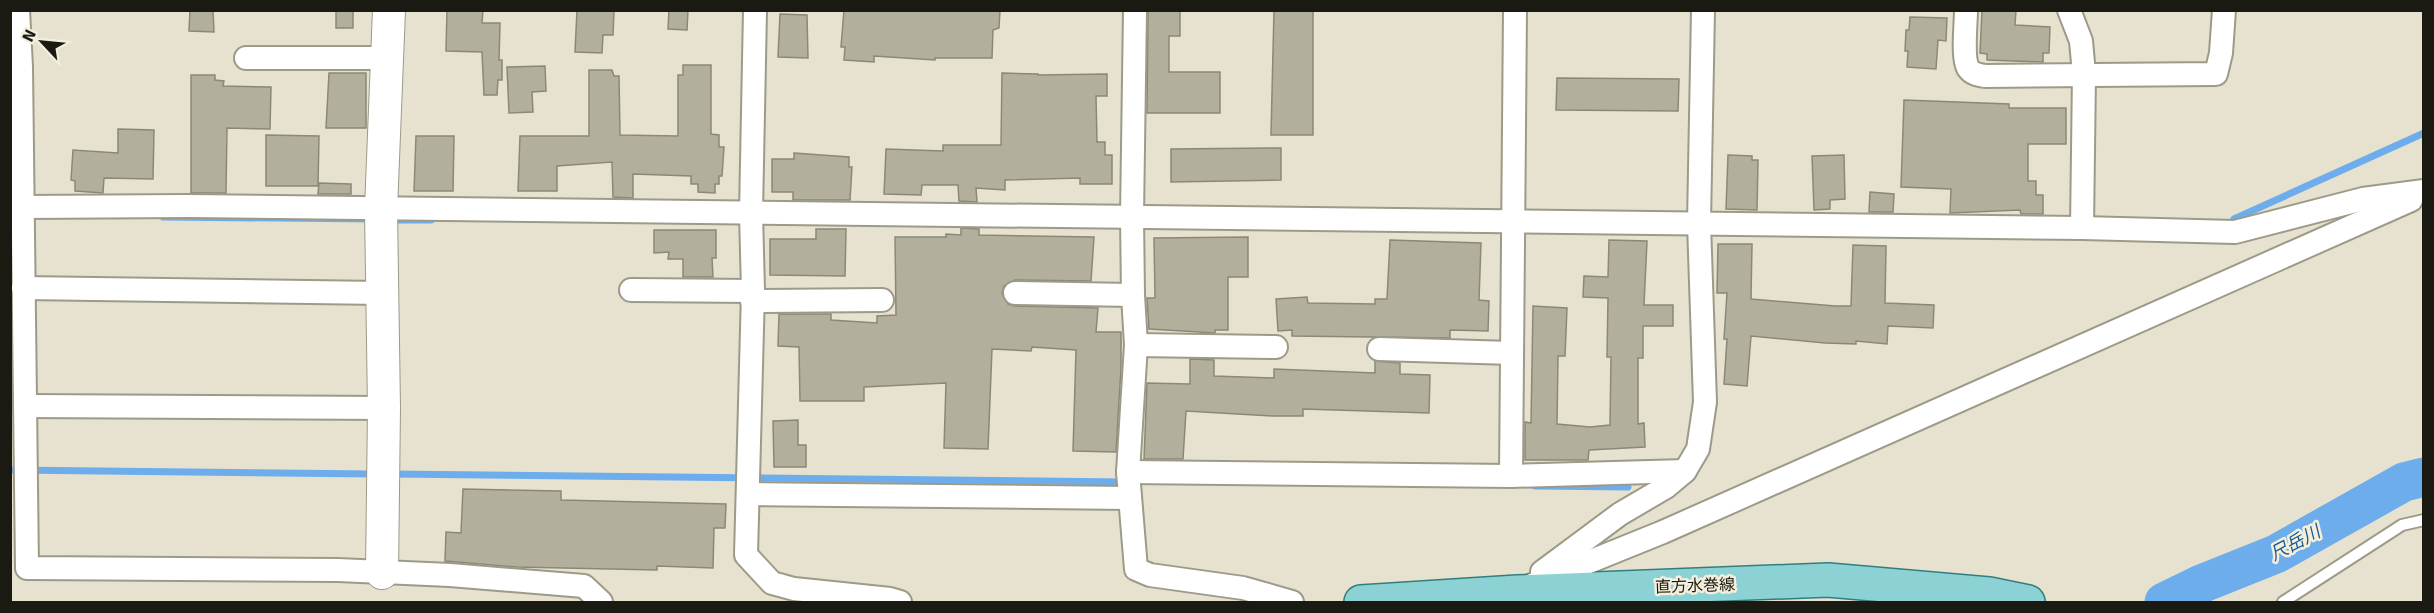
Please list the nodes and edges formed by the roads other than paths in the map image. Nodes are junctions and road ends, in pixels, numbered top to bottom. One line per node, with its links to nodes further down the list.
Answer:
1 (18, 10): 14 (street)
2 (389, 10): 11 (street)
3 (755, 10): 16 (street)
4 (1135, 10): 17 (street)
5 (1515, 10): 18 (street)
6 (1703, 10): 20 (street)
7 (1966, 10): 12 (street)
8 (2069, 10): 12 (street)
9 (2224, 10): 12 (street)
10 (246, 58): 11 (street)
11 (389, 58): 15 (street)
12 (2084, 74): 19 (street)
13 (2424, 193): 19 (street); 40 (street)
14 (22, 215): 15 (street); 21 (street)
15 (381, 218): 16 (street); 23 (street)
16 (751, 220): 17 (street); 26 (street)
17 (1132, 223): 18 (street); 25 (street)
18 (1513, 228): 20 (street); 31 (street)
19 (2082, 228): 20 (street)
20 (1699, 230): 34 (street)
21 (23, 288): 23 (street); 32 (street)
22 (631, 290): 26 (street)
23 (382, 293): 33 (street)
24 (1015, 293): 25 (street)
25 (1133, 295): 28 (street)
26 (752, 296): 27 (street); 37 (street)
27 (882, 300)
28 (1136, 345): 29 (street); 36 (street)
29 (1276, 347)
30 (1379, 348): 31 (street)
31 (1512, 353): 35 (street)
32 (25, 406): 33 (street); 39 (street)
33 (384, 408): 39 (street)
34 (1685, 471): 35 (street); 40 (street)
35 (1511, 476): 36 (street)
36 (1128, 483): 37 (street); 43 (street)
37 (748, 484): 42 (street)
38 (2424, 520): 46 (lane)
39 (382, 573): 41 (street)
40 (1517, 592): 44 (main road, 直方水巻線); 45 (main road, 直方水巻線)
41 (601, 603)
42 (900, 603)
43 (1292, 603)
44 (1361, 603)
45 (2028, 603)
46 (2283, 603)

